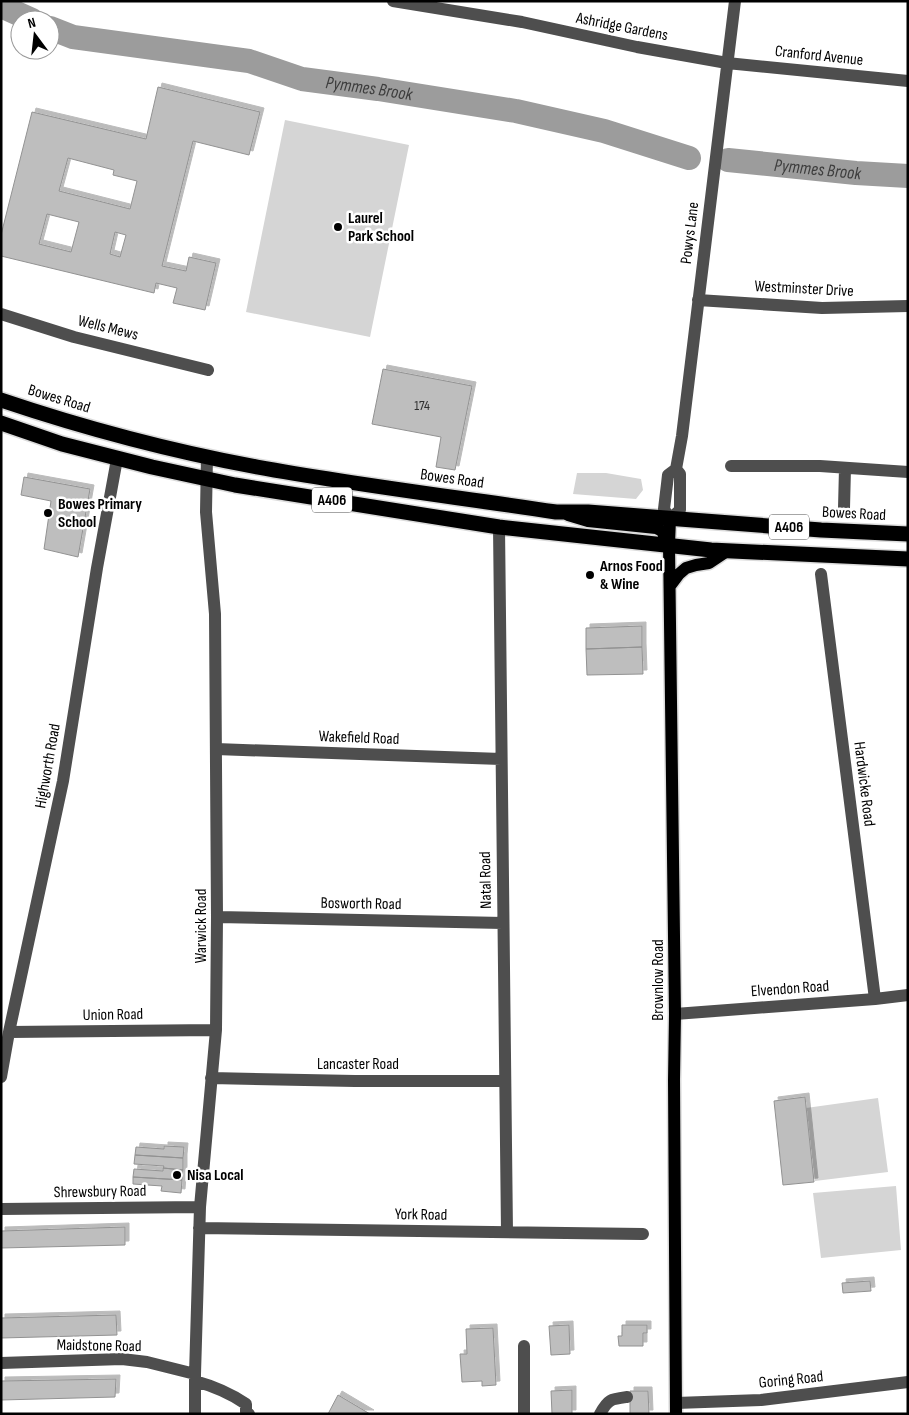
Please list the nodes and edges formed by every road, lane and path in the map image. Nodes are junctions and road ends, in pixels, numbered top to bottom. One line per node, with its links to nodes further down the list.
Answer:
1 (394, 1): 3 (street, Ashridge Gardens)
2 (735, 1): 3 (street, Powys Lane)
3 (727, 63): 4 (street, Cranford Avenue); 5 (street, Powys Lane)
4 (908, 81)
5 (698, 300): 6 (street, Westminster Drive); 19 (street, Powys Lane)
6 (908, 306)
7 (1, 314): 8 (street, Wells Mews)
8 (208, 370)
9 (1, 400): 11 (highway, Bowes Road / A406)
10 (1, 423): 12 (highway, A406)
11 (207, 456): 16 (street, Warwick Road); 18 (highway, Bowes Road / A406)
12 (117, 458): 16 (highway, A406); 35 (street, Highworth Road)
13 (731, 466): 14 (street)
14 (846, 468): 15 (street); 17 (street)
15 (908, 472)
16 (207, 479): 20 (highway, A406); 27 (street, Warwick Road)
17 (844, 508)
18 (556, 512): 19 (highway, Bowes Road / A406); 22 (main road, A406)
19 (670, 519): 21 (highway, Bowes Road / A406); 22 (main road, Powys Lane)
20 (499, 527): 22 (highway, A406); 28 (street, Natal Road)
21 (908, 534)
22 (669, 545): 23 (highway, A406); 26 (main road, Brownlow Road)
23 (727, 551): 24 (highway, A406); 26 (main road)
24 (908, 558)
25 (821, 574): 32 (street, Hardwicke Road)
26 (670, 586): 33 (main road, Brownlow Road)
27 (216, 749): 28 (street, Wakefield Road); 29 (street, Warwick Road)
28 (501, 759): 30 (street, Natal Road)
29 (217, 917): 30 (street, Bosworth Road); 34 (street, Warwick Road)
30 (503, 923): 38 (street, Natal Road)
31 (908, 995): 32 (street, Elvendon Road)
32 (875, 999): 33 (street, Elvendon Road)
33 (675, 1014): 49 (main road, Brownlow Road)
34 (216, 1030): 35 (street, Union Road); 37 (street, Warwick Road)
35 (9, 1032): 36 (street, Highworth Road)
36 (1, 1077)
37 (211, 1078): 38 (street, Lancaster Road); 39 (street, Warwick Road)
38 (505, 1081): 42 (street, Natal Road)
39 (200, 1207): 40 (street, Shrewsbury Road); 41 (street, Warwick Road)
40 (1, 1209)
41 (199, 1228): 42 (street, York Road); 46 (street, Warwick Road)
42 (507, 1232): 43 (street, York Road)
43 (643, 1234)
44 (524, 1346): 52 (street)
45 (1, 1362): 46 (street, Maidstone Road)
46 (195, 1377): 50 (street, Warwick Road); 51 (street, Maidstone Road)
47 (908, 1382): 49 (street, Goring Road)
48 (628, 1397): 53 (street)
49 (676, 1408)
50 (195, 1414)
51 (249, 1414)
52 (524, 1414)
53 (600, 1414)

